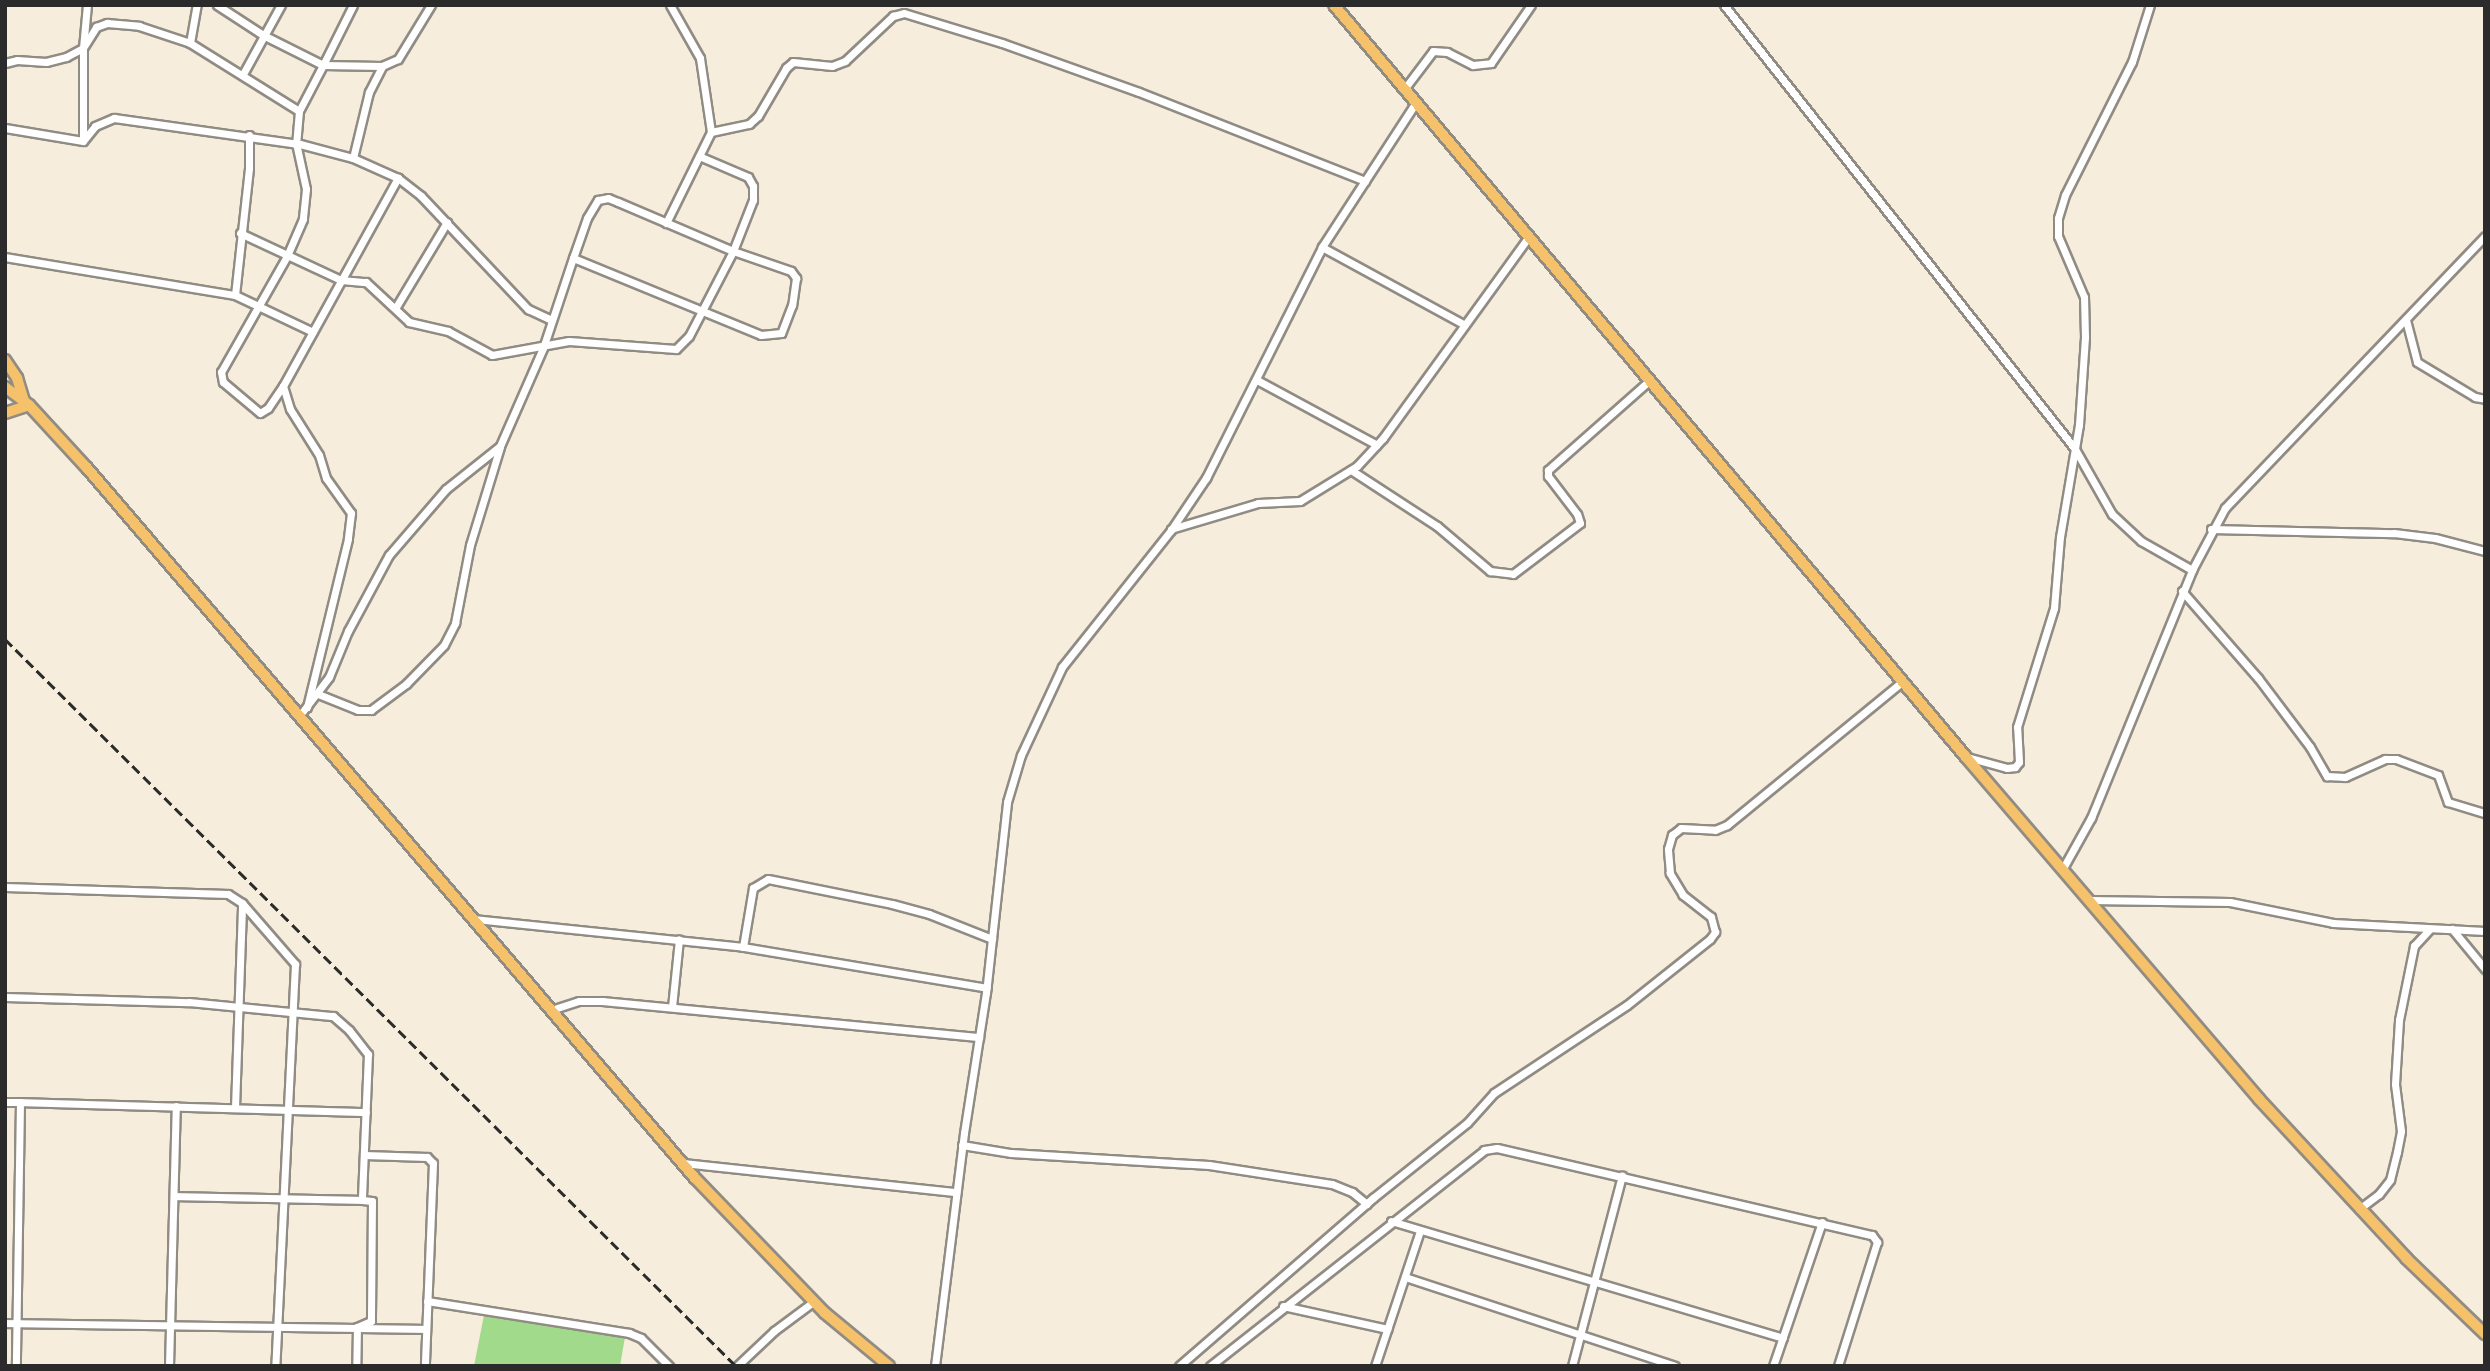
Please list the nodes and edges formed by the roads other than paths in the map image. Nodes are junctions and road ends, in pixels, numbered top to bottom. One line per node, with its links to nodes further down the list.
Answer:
1 (87, 5): 14 (street)
2 (197, 5): 13 (street)
3 (217, 5): 12 (street)
4 (281, 5): 12 (street)
5 (353, 5): 16 (street)
6 (431, 5): 17 (street)
7 (670, 5): 23 (street)
8 (1334, 5): 19 (main road)
9 (1531, 5): 19 (street)
10 (1724, 5): 61 (street)
11 (2150, 5): 61 (street)
12 (263, 35): 16 (street); 18 (street)
13 (190, 43): 14 (street); 18 (street)
14 (83, 48): 15 (street); 25 (street)
15 (5, 63)
16 (323, 65): 17 (street); 21 (street)
17 (382, 66): 28 (street)
18 (243, 74): 21 (street)
19 (1405, 88): 20 (main road)
20 (1416, 102): 30 (street); 35 (main road)
21 (299, 111): 26 (street)
22 (5, 128): 25 (street)
23 (711, 132): 27 (street); 30 (street)
24 (249, 135): 25 (street); 26 (street); 33 (street)
25 (83, 141)
26 (296, 143): 28 (street); 38 (street)
27 (699, 156): 32 (street); 37 (street)
28 (353, 158): 29 (street)
29 (398, 178): 31 (street); 41 (street)
30 (1365, 181): 36 (street)
31 (447, 222): 44 (street); 46 (street)
32 (666, 223): 37 (street); 40 (street)
33 (240, 233): 38 (street); 42 (street)
34 (2485, 236): 47 (street)
35 (1528, 238): 48 (street); 53 (main road)
36 (1322, 247): 48 (street); 52 (street)
37 (733, 251): 45 (street); 45 (street)
38 (287, 256): 41 (street); 43 (street)
39 (5, 257): 42 (street)
40 (573, 258): 45 (street); 46 (street)
41 (341, 280): 44 (street); 49 (street)
42 (235, 295): 43 (street)
43 (259, 306): 49 (street); 54 (street)
44 (396, 307): 50 (street)
45 (701, 311): 50 (street)
46 (552, 320): 50 (street)
47 (2406, 320): 56 (street); 63 (street)
48 (1462, 324): 60 (street)
49 (313, 332): 54 (street)
50 (543, 348): 59 (street)
51 (5, 360): 57 (main road)
52 (1257, 380): 60 (street); 64 (street)
53 (1650, 380): 62 (street); 68 (main road)
54 (283, 386): 70 (street)
55 (5, 387): 57 (main road)
56 (2485, 399)
57 (26, 403): 58 (main road); 70 (main road)
58 (5, 413)
59 (500, 446): 69 (street); 69 (street)
60 (1377, 446): 62 (street)
61 (2075, 449): 66 (street); 71 (street)
62 (1352, 470): 64 (street)
63 (2211, 529): 65 (street); 66 (street)
64 (1171, 530): 82 (street)
65 (2485, 551)
66 (2192, 570): 67 (street)
67 (2182, 591): 72 (street); 73 (street)
68 (1903, 681): 71 (main road); 106 (street)
69 (318, 694): 70 (street)
70 (304, 711): 77 (main road)
71 (1966, 757): 73 (main road)
72 (2485, 813)
73 (2062, 870): 75 (main road)
74 (5, 887): 76 (street)
75 (2088, 900): 78 (street); 107 (main road)
76 (242, 903): 87 (street); 90 (street)
77 (474, 919): 81 (street); 89 (main road)
78 (2430, 928): 79 (street); 107 (street)
79 (2452, 929): 80 (street); 84 (street)
80 (2485, 931)
81 (679, 939): 83 (street); 88 (street)
82 (992, 939): 83 (street); 85 (street)
83 (743, 947): 85 (street)
84 (2485, 969)
85 (987, 988): 91 (street)
86 (5, 997): 87 (street)
87 (238, 1007): 90 (street); 95 (street)
88 (672, 1007): 89 (street); 91 (street)
89 (551, 1010): 100 (main road)
90 (293, 1012): 96 (street); 97 (street)
91 (979, 1037): 98 (street)
92 (5, 1102): 93 (street)
93 (20, 1102): 94 (street); 116 (street)
94 (176, 1107): 95 (street); 103 (street)
95 (235, 1108): 96 (street)
96 (289, 1109): 97 (street); 104 (street)
97 (366, 1112): 99 (street)
98 (962, 1145): 102 (street); 106 (street)
99 (364, 1155): 105 (street); 113 (street)
100 (682, 1163): 102 (street); 114 (main road)
101 (1622, 1175): 108 (street); 109 (street); 112 (street)
102 (956, 1192): 134 (street)
103 (174, 1196): 104 (street); 118 (street)
104 (285, 1199): 105 (street); 119 (street)
105 (362, 1200): 120 (street)
106 (1367, 1204): 135 (street)
107 (2359, 1209): 123 (main road)
108 (1391, 1221): 110 (street); 115 (street)
109 (1822, 1222): 125 (street); 141 (street)
110 (1420, 1231): 111 (street); 112 (street)
111 (1405, 1277): 122 (street); 124 (street)
112 (1595, 1282): 124 (street); 125 (street)
113 (427, 1301): 121 (street); 131 (street)
114 (813, 1302): 132 (street); 133 (main road)
115 (1283, 1306): 122 (street); 136 (street)
116 (16, 1322): 117 (street); 118 (street); 126 (street)
117 (5, 1323)
118 (173, 1323): 119 (street); 127 (street)
119 (275, 1324): 120 (street); 128 (street)
120 (357, 1327): 121 (street); 129 (street)
121 (425, 1329): 130 (street)
122 (1388, 1329): 137 (street)
123 (2485, 1334)
124 (1581, 1336): 138 (street); 139 (street)
125 (1783, 1338): 140 (street)
126 (16, 1366)
127 (169, 1366)
128 (275, 1366)
129 (356, 1366)
130 (425, 1366)
131 (669, 1366)
132 (737, 1366)
133 (889, 1366)
134 (935, 1366)
135 (1179, 1366)
136 (1210, 1366)
137 (1375, 1366)
138 (1572, 1366)
139 (1675, 1366)
140 (1773, 1366)
141 (1838, 1366)

